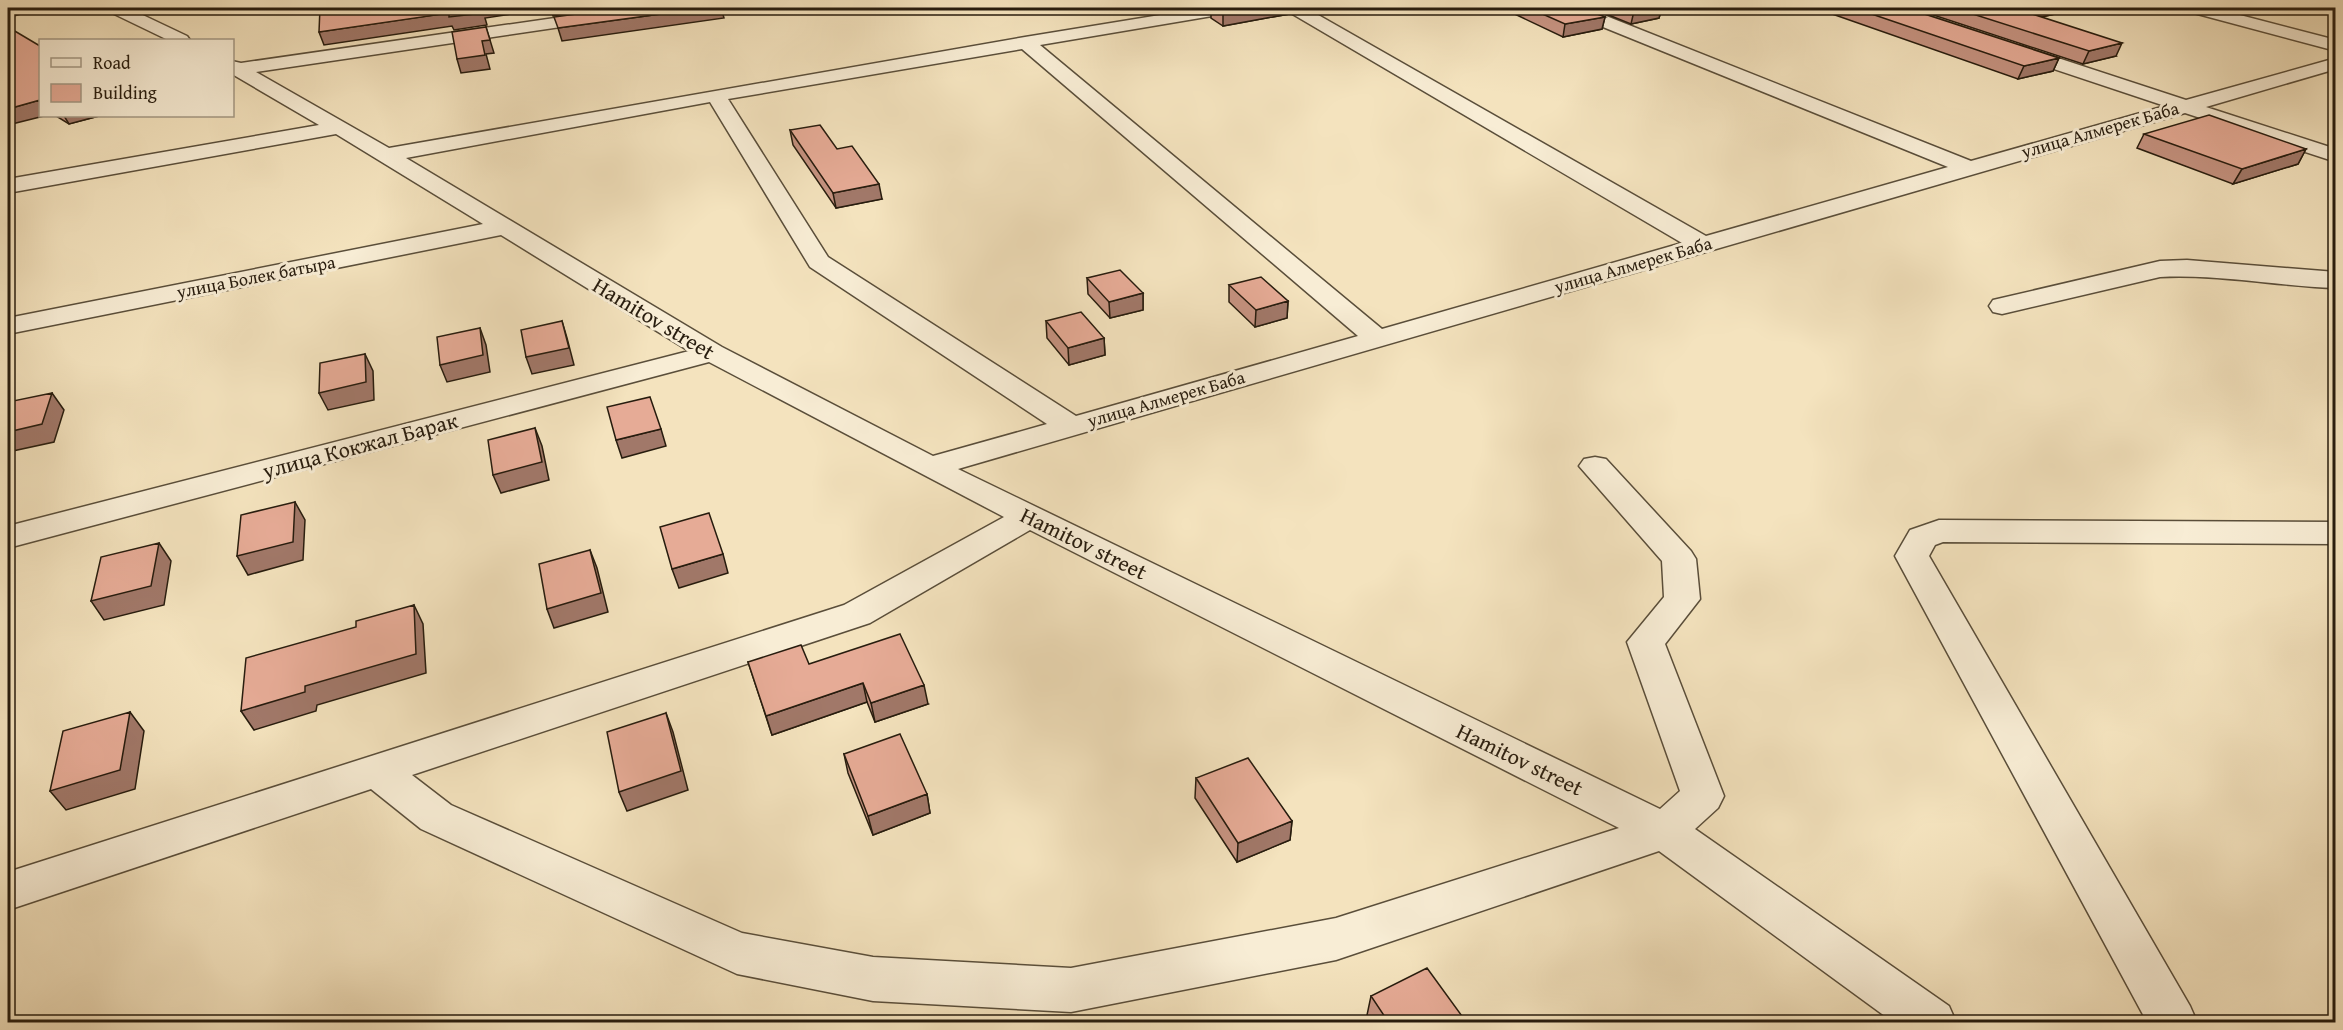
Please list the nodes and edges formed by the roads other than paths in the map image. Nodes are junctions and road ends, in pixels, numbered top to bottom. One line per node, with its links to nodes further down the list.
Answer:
1 (19, 8): 8 (street)
2 (116, 8): 9 (street)
3 (656, 8): 14 (street)
4 (1230, 8): 10 (street)
5 (1295, 8): 23 (street)
6 (1572, 8): 20 (street)
7 (2196, 8): 12 (street)
8 (8, 12)
9 (179, 39)
10 (1026, 42): 15 (street); 27 (street)
11 (2003, 45): 16 (street)
12 (2336, 46)
13 (2336, 63): 16 (street, улица Алмерек Баба)
14 (236, 68): 17 (street, Hamitov street)
15 (716, 95): 18 (street); 29 (street)
16 (2182, 106): 19 (street); 20 (street, улица Алмерек Баба)
17 (337, 128): 18 (street, Hamitov street); 21 (street)
18 (386, 154): 22 (street, Hamitov street)
19 (2336, 156)
20 (1968, 168): 23 (street, улица Алмерек Баба)
21 (8, 186)
22 (506, 227): 26 (street, улица Болек батыра); 28 (street, Hamitov street)
23 (1703, 244): 27 (street, улица Алмерек Баба)
24 (2336, 280): 25 (street)
25 (2002, 306)
26 (8, 326)
27 (1377, 338): 29 (street, улица Алмерек Баба)
28 (712, 353): 31 (street, Hamitov street); 34 (street, улица Кокжал Барак)
29 (1071, 426): 31 (street, улица Алмерек Баба)
30 (1595, 466): 36 (street)
31 (930, 467): 32 (street, Hamitov street)
32 (1030, 516): 35 (street); 36 (street, Hamitov street)
33 (2336, 533): 39 (street)
34 (8, 537)
35 (377, 771): 36 (street); 37 (street)
36 (1665, 831): 38 (street, Hamitov street)
37 (8, 891)
38 (1932, 1023)
39 (2173, 1023)

